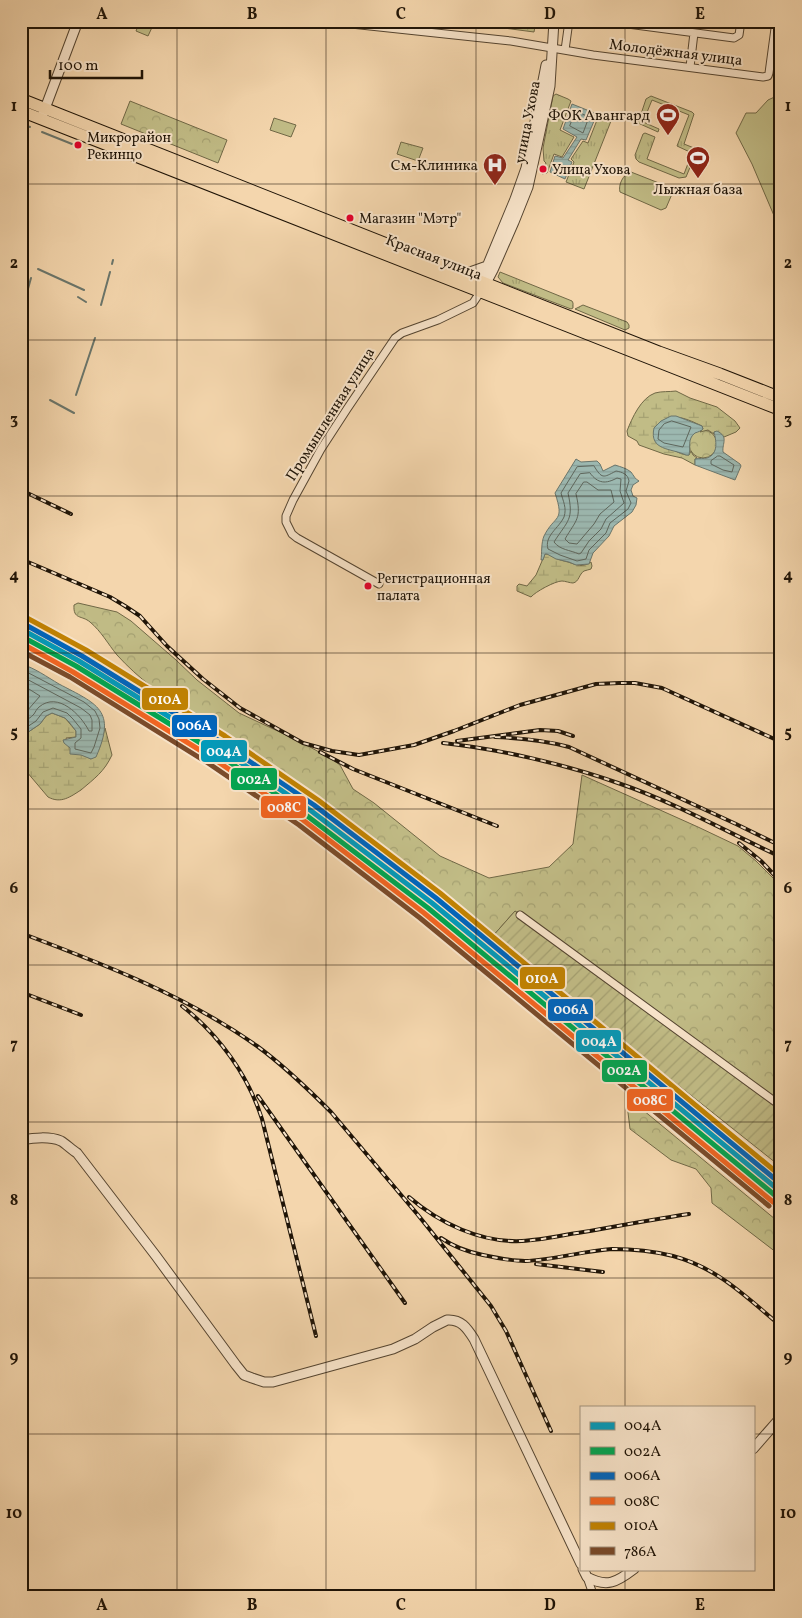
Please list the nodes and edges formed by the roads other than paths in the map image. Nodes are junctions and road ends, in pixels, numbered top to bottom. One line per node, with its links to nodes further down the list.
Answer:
1 (78, 21): 17 (street)
2 (323, 21): 10 (street, Молодёжная улица)
3 (554, 21): 10 (street, улица Ухова)
4 (569, 21): 11 (street)
5 (604, 21): 8 (street)
6 (741, 21): 9 (street)
7 (776, 21): 12 (street)
8 (660, 25): 9 (street)
9 (694, 33): 14 (street)
10 (551, 47): 11 (street, Молодёжная улица); 18 (street, улица Ухова)
11 (565, 50): 14 (street, Молодёжная улица)
12 (772, 54): 13 (street); 14 (street, Молодёжная улица)
13 (781, 55)
14 (690, 67)
15 (21, 99): 17 (highway, Красная улица)
16 (21, 111): 17 (highway, Красная улица)
17 (43, 114): 19 (highway, Красная улица); 20 (highway, Красная улица)
18 (490, 268): 19 (street); 20 (street, улица Ухова); 21 (street)
19 (457, 271): 20 (highway, Красная улица)
20 (483, 285): 21 (highway, Красная улица); 23 (highway, Красная улица); 24 (street, Промышленная улица)
21 (504, 290): 22 (highway, Красная улица)
22 (781, 398)
23 (781, 410)
24 (379, 584)
25 (520, 915): 26 (street)
26 (781, 1106)
27 (21, 1140): 30 (street)
28 (781, 1417): 29 (street)
29 (754, 1448)
30 (580, 1562)
31 (632, 1570): 32 (street)
32 (585, 1573): 33 (street)
33 (594, 1597)

